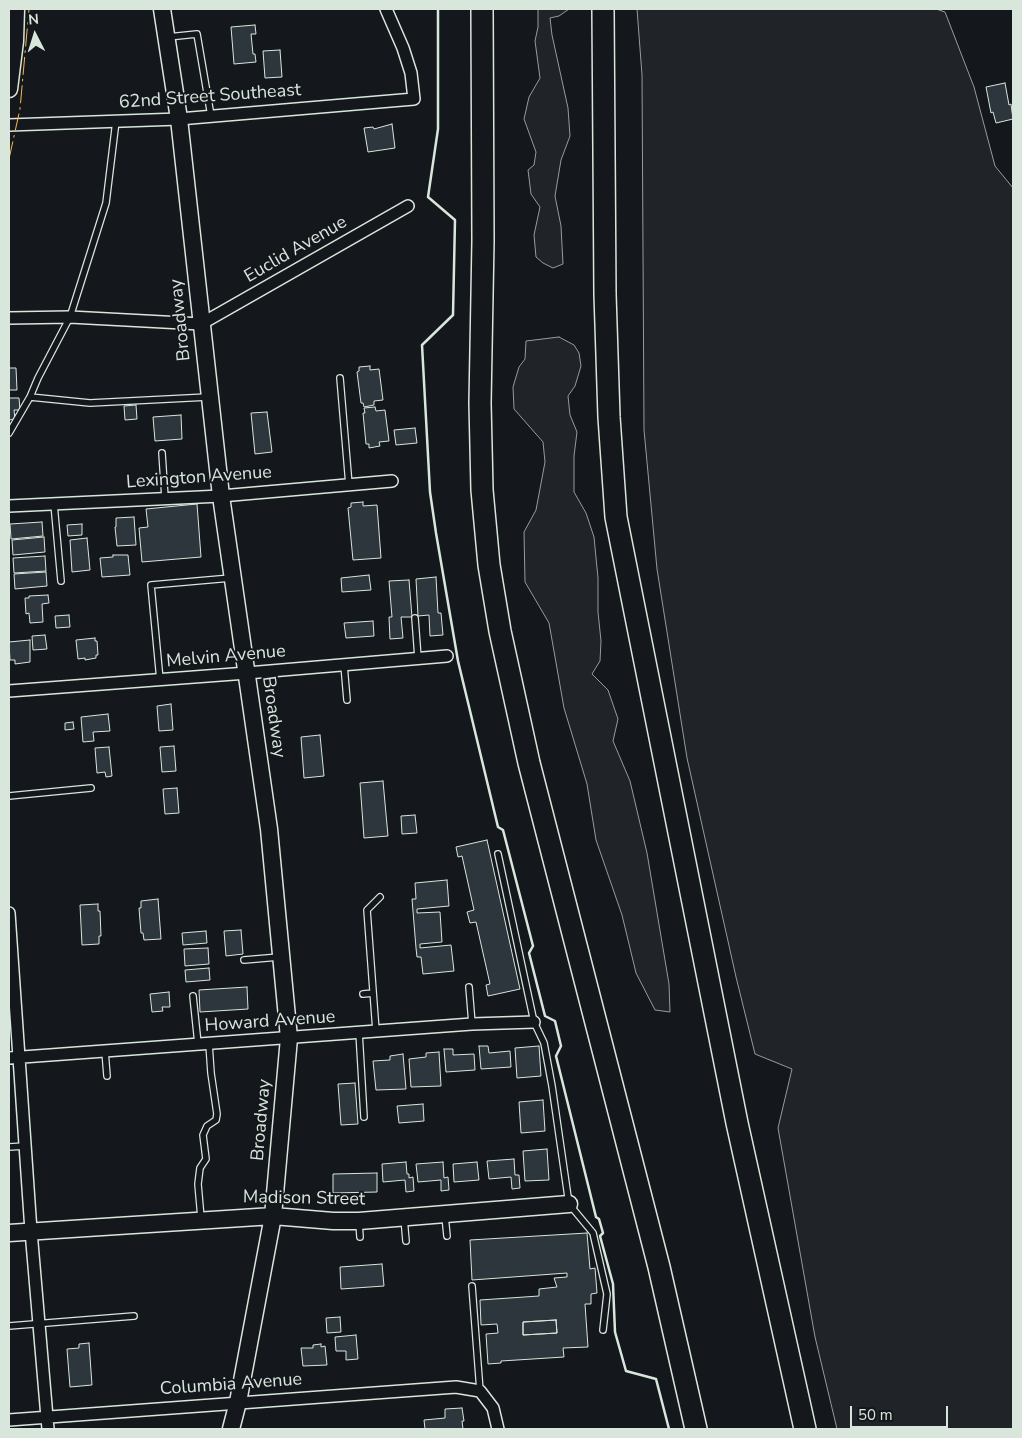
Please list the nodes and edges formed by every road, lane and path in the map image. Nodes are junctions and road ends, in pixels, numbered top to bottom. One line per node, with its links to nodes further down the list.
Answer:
1 (16, 9): 7 (street)
2 (162, 9): 6 (street, Broadway)
3 (386, 9): 8 (street, 62nd Street Southeast)
4 (482, 9): 82 (highway)
5 (603, 9): 83 (highway)
6 (166, 37): 8 (lane); 9 (street, Broadway)
7 (9, 90)
8 (211, 116): 9 (street, 62nd Street Southeast)
9 (179, 119): 10 (street, 62nd Street Southeast); 15 (street, Broadway)
10 (116, 121): 11 (street, 62nd Street Southeast); 13 (lane)
11 (9, 125)
12 (408, 206): 15 (street, Euclid Avenue)
13 (70, 317): 14 (street); 15 (street); 17 (lane)
14 (9, 318)
15 (201, 324): 18 (street, Broadway)
16 (340, 378): 22 (lane)
17 (30, 397): 18 (lane); 19 (lane)
18 (209, 397): 23 (street, Broadway)
19 (9, 433)
20 (162, 453): 24 (lane)
21 (392, 481): 22 (street, Lexington Avenue)
22 (349, 485): 23 (street, Lexington Avenue)
23 (221, 496): 24 (street, Lexington Avenue); 27 (street, Broadway)
24 (165, 498): 25 (street, Lexington Avenue)
25 (54, 504): 26 (street, Lexington Avenue); 28 (lane)
26 (9, 506)
27 (233, 577): 33 (street, Broadway); 34 (lane)
28 (61, 582)
29 (415, 618): 31 (lane)
30 (446, 656): 31 (street, Melvin Avenue)
31 (418, 658): 32 (street, Melvin Avenue)
32 (344, 664): 33 (street, Melvin Avenue); 36 (lane)
33 (247, 673): 34 (street, Melvin Avenue); 42 (street, Broadway)
34 (160, 680): 35 (street, Melvin Avenue)
35 (9, 691)
36 (347, 700)
37 (91, 788): 38 (lane)
38 (9, 796)
39 (498, 854): 49 (lane)
40 (380, 897): 46 (lane)
41 (9, 913): 44 (street)
42 (282, 956): 43 (lane); 53 (street, Broadway)
43 (244, 960)
44 (11, 969): 56 (street)
45 (469, 987): 50 (lane)
46 (373, 993): 47 (lane); 51 (lane)
47 (364, 994)
48 (193, 996): 54 (lane)
49 (534, 1022): 50 (street, Howard Avenue); 61 (lane)
50 (472, 1024): 51 (street, Howard Avenue)
51 (376, 1031): 52 (street, Howard Avenue)
52 (359, 1032): 53 (street, Howard Avenue); 58 (lane)
53 (290, 1038): 54 (street, Howard Avenue); 63 (street, Broadway)
54 (203, 1044): 55 (street, Howard Avenue); 65 (lane)
55 (105, 1051): 56 (street, Howard Avenue); 57 (lane)
56 (14, 1057): 59 (street)
57 (107, 1076)
58 (364, 1117)
59 (25, 1146): 60 (lane); 66 (street)
60 (9, 1147)
61 (569, 1204): 62 (street, Madison Street); 74 (lane)
62 (445, 1215): 64 (street, Madison Street); 68 (lane)
63 (273, 1216): 64 (street, Madison Street); 65 (street, Madison Street); 76 (street, Broadway)
64 (404, 1218): 69 (lane)
65 (202, 1220): 66 (street, Madison Street)
66 (32, 1231): 67 (street, Madison Street); 72 (street)
67 (9, 1233)
68 (447, 1236)
69 (406, 1242)
70 (472, 1286): 75 (lane)
71 (134, 1316): 72 (lane)
72 (39, 1324): 73 (lane); 77 (street)
73 (9, 1326)
74 (604, 1330)
75 (480, 1391): 76 (street, Columbia Avenue); 81 (street)
76 (238, 1402): 77 (street, Columbia Avenue); 80 (street, Broadway)
77 (47, 1416): 78 (street, Columbia Avenue); 79 (street)
78 (9, 1420)
79 (48, 1429)
80 (231, 1429)
81 (498, 1429)
82 (696, 1429)
83 (805, 1429)

